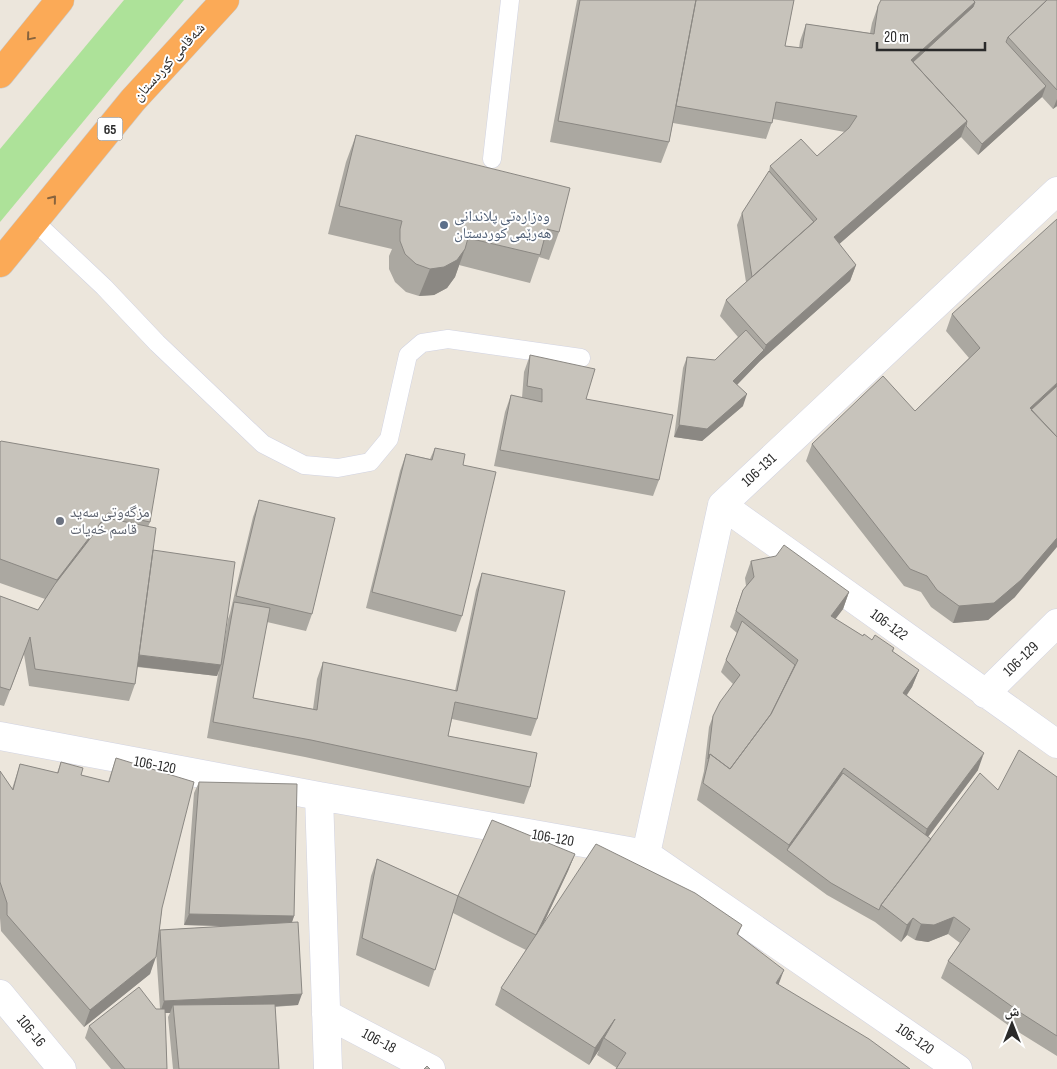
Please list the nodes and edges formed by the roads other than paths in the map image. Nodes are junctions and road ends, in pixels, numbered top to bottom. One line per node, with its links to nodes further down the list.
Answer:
1 (60, 0): 4 (highway, one-way to 4)
2 (225, 0): 7 (highway, شەقامی کوردستان / 65, one-way to 2)
3 (510, 0): 5 (lane)
4 (0, 74)
5 (492, 159)
6 (1057, 191): 10 (street, 106-131)
7 (35, 222): 8 (highway, شەقامی کوردستان / 65); 9 (lane)
8 (0, 263)
9 (581, 358)
10 (722, 505): 12 (street, 106-122); 16 (street)
11 (1057, 624): 12 (street, 106-129)
12 (986, 694): 14 (street, 106-122)
13 (0, 736): 15 (street, 106-120)
14 (1057, 744)
15 (319, 796): 16 (street, 106-120); 18 (street)
16 (646, 854): 22 (street, 106-120)
17 (0, 994): 19 (street, 106-16)
18 (326, 1014): 20 (street); 21 (street, 106-18)
19 (62, 1069)
20 (328, 1069)
21 (431, 1069)
22 (958, 1069)

